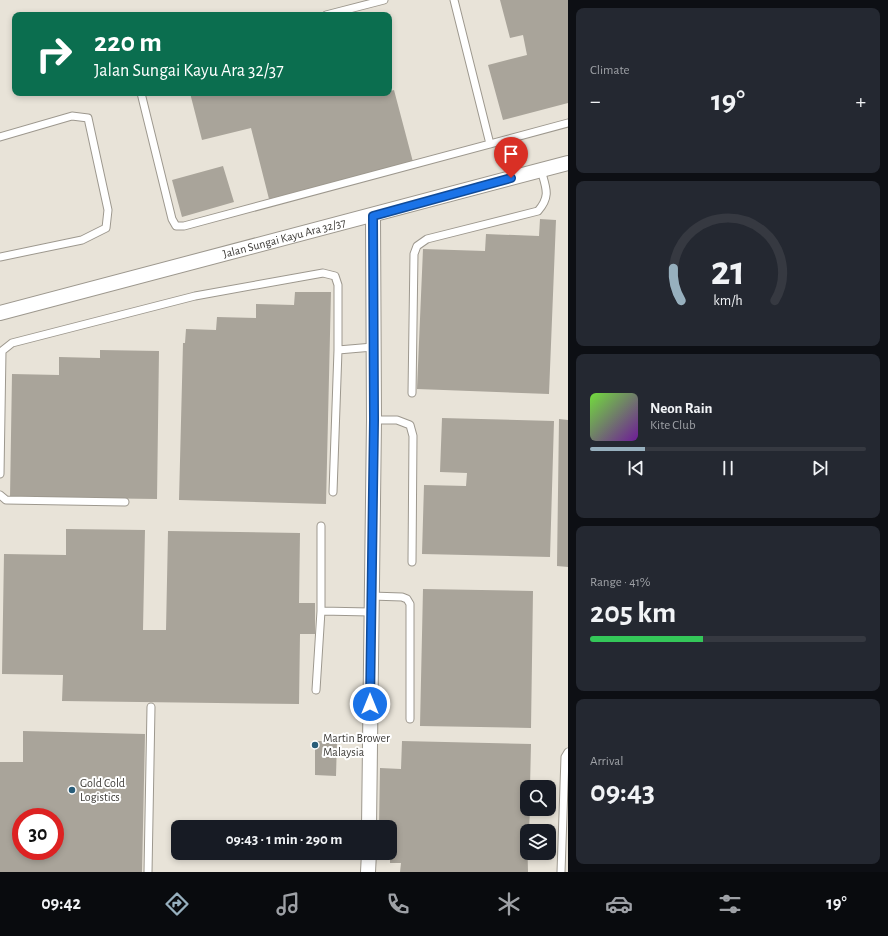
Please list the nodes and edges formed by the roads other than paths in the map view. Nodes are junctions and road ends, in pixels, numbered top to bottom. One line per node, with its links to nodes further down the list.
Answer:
1 (384, 0): 3 (lane)
2 (454, 0): 7 (lane)
3 (338, 12)
4 (142, 96): 7 (lane)
5 (568, 123): 7 (lane)
6 (0, 137): 11 (lane)
7 (490, 144)
8 (568, 163): 9 (street, Jalan Sungai Kayu Ara 32/37)
9 (541, 170): 10 (street, Jalan Sungai Kayu Ara 32/37); 15 (lane)
10 (373, 216): 12 (street, Jalan Sungai Kayu Ara 32/37); 13 (street)
11 (0, 257)
12 (0, 313)
13 (373, 347): 14 (lane); 16 (street)
14 (338, 350): 17 (lane); 18 (lane)
15 (412, 393)
16 (374, 420): 22 (lane); 23 (street)
17 (0, 474)
18 (333, 492)
19 (0, 495): 20 (lane)
20 (125, 502)
21 (321, 526): 24 (lane)
22 (412, 562)
23 (371, 596): 25 (street); 28 (lane)
24 (321, 611): 25 (lane); 26 (lane)
25 (370, 612): 30 (street)
26 (316, 690)
27 (151, 707): 32 (lane)
28 (410, 719)
29 (568, 752): 34 (lane)
30 (369, 820)
31 (369, 860): 33 (street)
32 (148, 872)
33 (368, 872)
34 (561, 872)

